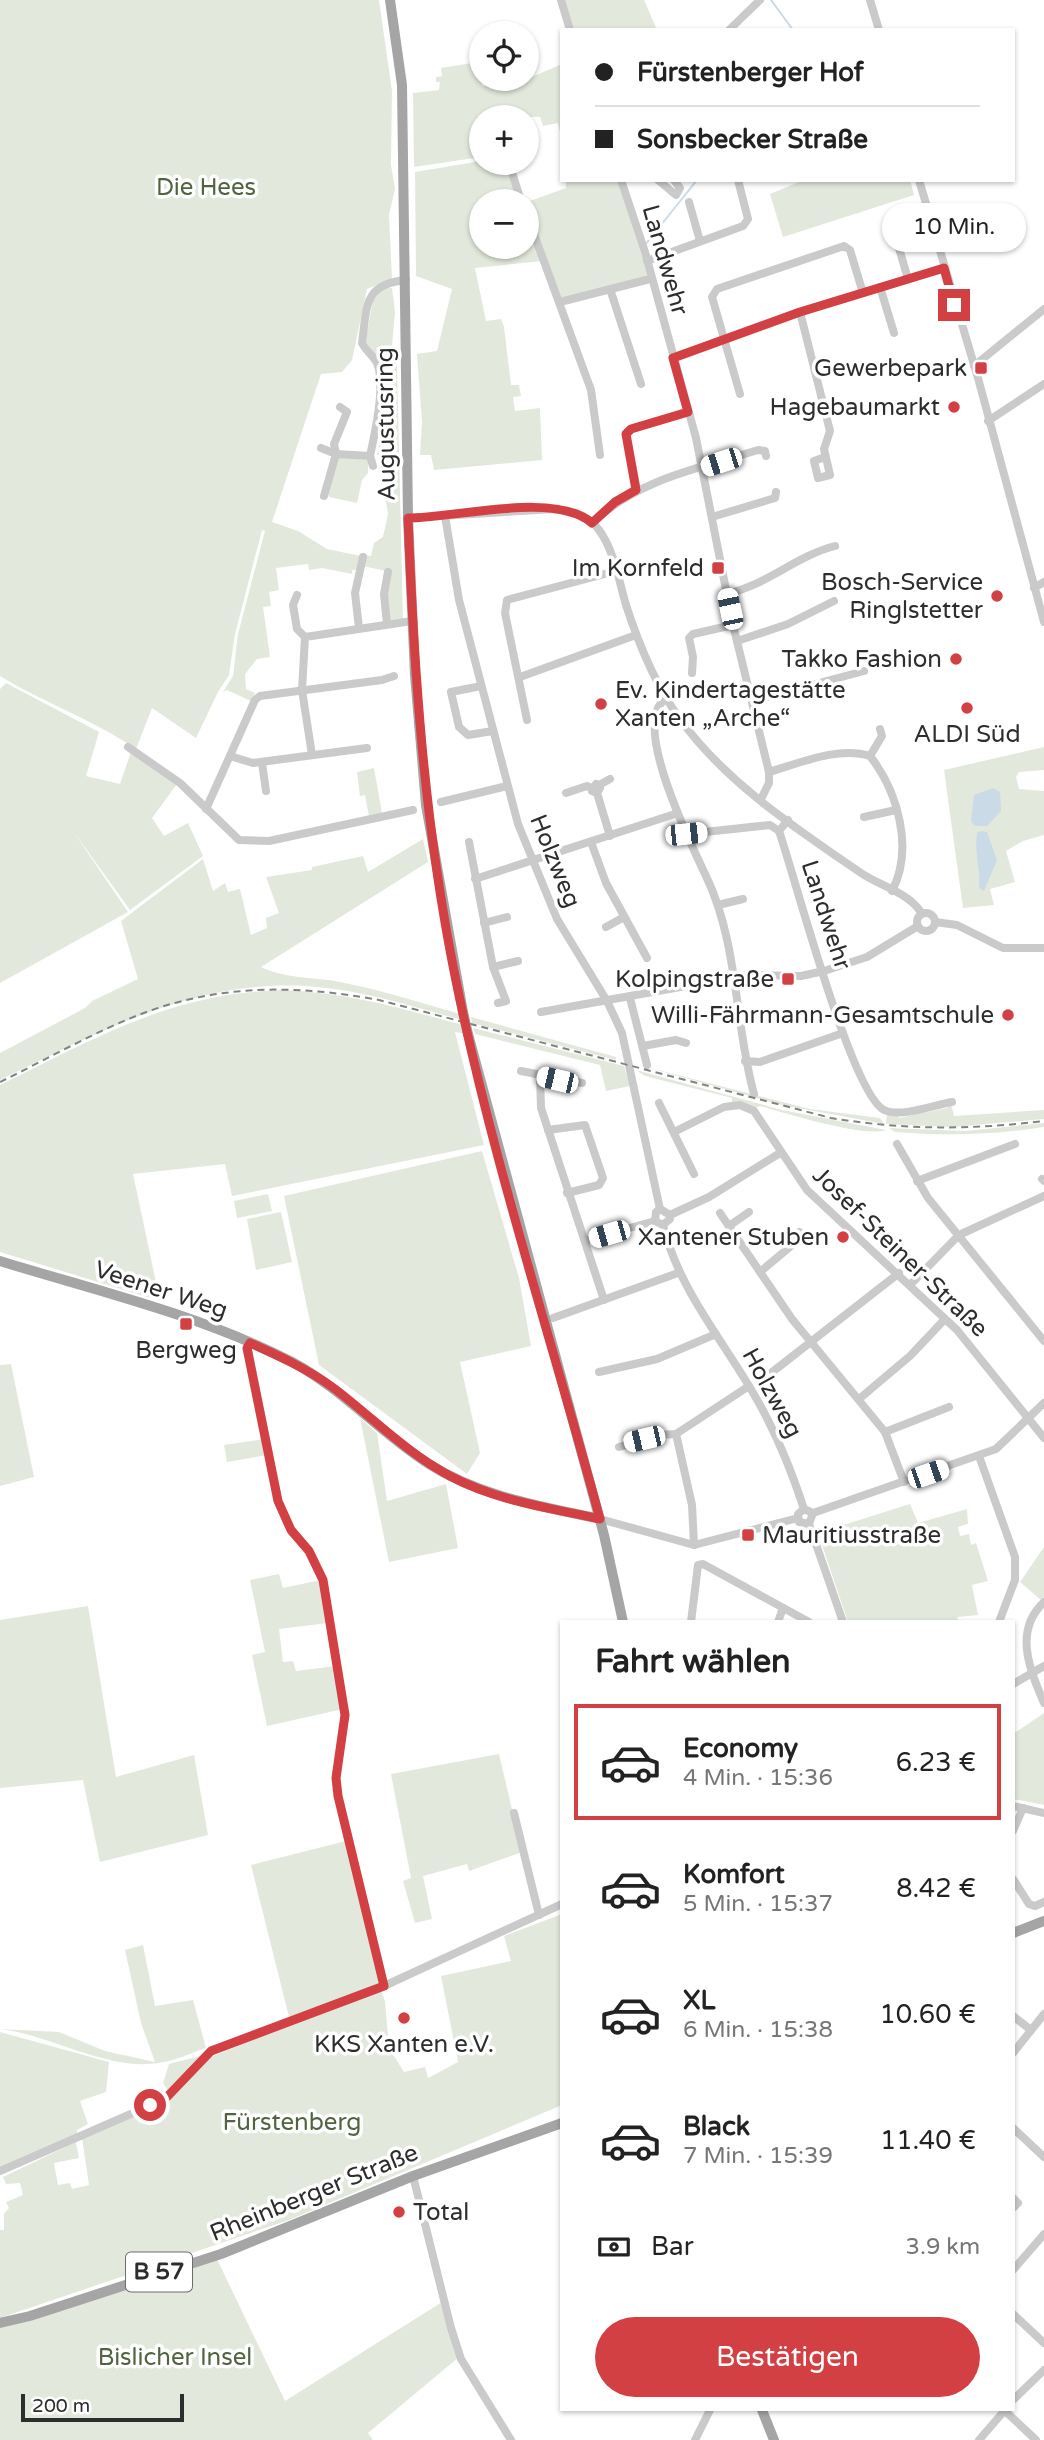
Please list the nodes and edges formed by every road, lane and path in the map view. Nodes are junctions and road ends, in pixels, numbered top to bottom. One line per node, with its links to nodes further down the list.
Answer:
1 (390, 0): 21 (main road, Augustusring)
2 (561, 0): 5 (street)
3 (760, 0): 6 (street)
4 (870, 0): 7 (street)
5 (569, 28)
6 (731, 28)
7 (878, 28)
8 (622, 182): 17 (street, Landwehr)
9 (660, 182): 10 (street)
10 (675, 182)
11 (739, 182): 15 (street)
12 (920, 182): 18 (street)
13 (689, 202): 15 (street)
14 (894, 231): 19 (street)
15 (700, 241): 17 (street)
16 (539, 247): 25 (street)
17 (647, 261): 20 (street, Landwehr)
18 (944, 268): 19 (street); 31 (street)
19 (908, 278): 22 (street)
20 (650, 279): 23 (street); 30 (street, Landwehr)
21 (406, 280): 41 (street); 51 (main road, Augustusring)
22 (880, 287): 24 (street); 28 (street)
23 (610, 289): 25 (street); 32 (street)
24 (863, 293): 27 (street); 29 (street)
25 (560, 302): 40 (street)
26 (1044, 309): 31 (street)
27 (800, 312): 29 (street); 43 (street)
28 (894, 333)
29 (725, 340): 30 (street); 34 (street)
30 (673, 358): 36 (street, Landwehr)
31 (974, 366): 37 (street)
32 (641, 384)
33 (1044, 384): 37 (street)
34 (740, 394)
35 (340, 407): 39 (street)
36 (688, 412): 45 (street, Landwehr); 46 (street)
37 (990, 420): 57 (street)
38 (321, 448): 39 (street)
39 (336, 454): 41 (street); 48 (street)
40 (600, 455)
41 (370, 456): 44 (street)
42 (766, 456): 45 (street)
43 (825, 457)
44 (373, 466)
45 (702, 468): 46 (street); 50 (street, Landwehr)
46 (636, 490): 52 (street)
47 (776, 492): 50 (street)
48 (324, 496)
49 (445, 516): 51 (street); 52 (street); 74 (street, Holzweg)
50 (712, 517): 58 (street, Landwehr)
51 (408, 518): 62 (main road, Augustusring)
52 (592, 523): 55 (street)
53 (835, 546): 58 (street)
54 (363, 557): 66 (street)
55 (616, 571): 67 (street); 73 (street)
56 (388, 572): 64 (street)
57 (1039, 585): 61 (street); 63 (street)
58 (726, 593): 65 (street, Landwehr)
59 (297, 595): 68 (street)
60 (834, 601): 69 (street)
61 (1044, 604)
62 (412, 621): 64 (street); 184 (main road, Augustusring, bridge)
63 (1044, 622)
64 (387, 624): 66 (street)
65 (733, 625): 69 (street, Landwehr); 71 (street)
66 (359, 628): 68 (street)
67 (636, 635): 73 (street); 76 (street)
68 (305, 636): 75 (street)
69 (737, 641): 77 (street, Landwehr)
70 (864, 671): 77 (street)
71 (692, 673)
72 (394, 676): 75 (street)
73 (520, 677): 78 (street)
74 (481, 686): 80 (street, Holzweg); 80 (street)
75 (302, 690): 83 (street); 84 (street)
76 (666, 699): 93 (street); 98 (street)
77 (752, 701): 87 (street, Landwehr)
78 (527, 720)
79 (880, 729): 85 (street)
80 (493, 730): 89 (street, Holzweg)
81 (128, 747): 95 (street)
82 (367, 748): 83 (street)
83 (312, 755): 86 (street)
84 (230, 756): 86 (street); 95 (street)
85 (870, 756): 87 (street); 97 (street)
86 (262, 762): 91 (street)
87 (769, 772): 93 (street, Landwehr)
88 (610, 779): 90 (street)
89 (507, 786): 94 (street); 106 (street, Holzweg)
90 (596, 789): 92 (street); 103 (street)
91 (266, 791)
92 (566, 793)
93 (761, 800): 100 (street)
94 (441, 802)
95 (206, 809): 96 (street)
96 (413, 810)
97 (896, 810): 99 (street); 108 (street)
98 (676, 814): 102 (street); 103 (street)
99 (864, 817)
100 (788, 820): 101 (street); 108 (street)
101 (779, 831): 102 (street); 122 (street, Landwehr)
102 (686, 834): 110 (street)
103 (610, 836): 105 (street)
104 (469, 842): 107 (street)
105 (591, 842): 106 (street); 113 (street)
106 (532, 861): 107 (street); 126 (street, Holzweg)
107 (475, 879): 115 (street)
108 (892, 891): 111 (street)
109 (743, 900): 110 (street)
110 (718, 905): 123 (street)
111 (922, 914): 114 (street); 116 (street)
112 (507, 917): 115 (street)
113 (624, 917): 117 (street); 119 (street)
114 (935, 922): 116 (street); 118 (street)
115 (484, 923): 121 (street)
116 (918, 926): 122 (street)
117 (606, 927)
118 (1044, 948)
119 (647, 958)
120 (517, 961): 121 (street)
121 (493, 967): 125 (street)
122 (824, 971): 123 (street); 128 (street, Landwehr)
123 (735, 977): 124 (street); 131 (street)
124 (630, 998): 126 (street); 130 (street)
125 (505, 1001)
126 (607, 1001): 127 (street); 148 (street, Holzweg)
127 (541, 1012)
128 (843, 1033): 131 (street); 137 (street, Landwehr)
129 (686, 1043): 130 (street)
130 (643, 1046): 132 (street)
131 (745, 1061): 136 (street)
132 (647, 1065)
133 (521, 1071): 134 (street)
134 (540, 1076): 135 (street); 139 (street)
135 (582, 1083)
136 (754, 1094)
137 (952, 1102)
138 (659, 1103): 140 (street)
139 (548, 1130): 146 (street); 146 (street)
140 (674, 1132): 143 (street, Josef-Steiner-Straße); 144 (street)
141 (897, 1144): 145 (street)
142 (1015, 1144): 145 (street)
143 (780, 1153): 151 (street); 160 (street, Josef-Steiner-Straße)
144 (694, 1174)
145 (917, 1181): 155 (street)
146 (567, 1193): 156 (street)
147 (1044, 1196): 155 (street)
148 (660, 1209): 151 (street); 152 (street)
149 (749, 1212): 153 (street)
150 (720, 1213): 153 (street)
151 (670, 1215): 152 (street)
152 (659, 1223): 156 (street); 159 (street, Holzweg)
153 (729, 1226): 158 (street)
154 (799, 1232): 158 (street)
155 (959, 1235): 161 (street); 167 (street)
156 (586, 1240): 162 (street)
157 (0, 1261): 168 (main road, Veener Weg)
158 (760, 1272): 166 (street)
159 (678, 1273): 162 (street); 165 (street, Holzweg)
160 (899, 1273): 161 (street, Josef-Steiner-Straße); 166 (street)
161 (911, 1284): 164 (street, Josef-Steiner-Straße)
162 (604, 1300): 163 (street)
163 (553, 1318)
164 (945, 1319): 172 (street); 175 (street, Josef-Steiner-Straße)
165 (716, 1334): 169 (street); 171 (street, Holzweg)
166 (810, 1341): 170 (street); 172 (street)
167 (1044, 1341)
168 (250, 1343): 184 (main road, Veener Weg); 208 (street)
169 (599, 1372)
170 (771, 1373)
171 (749, 1386): 177 (street); 182 (street, Holzweg)
172 (859, 1399): 176 (street)
173 (1044, 1403): 175 (street)
174 (949, 1407): 176 (street)
175 (1029, 1418): 178 (street, Josef-Steiner-Straße); 180 (street)
176 (885, 1432): 181 (street)
177 (676, 1434): 179 (street); 186 (street)
178 (1044, 1438)
179 (619, 1447)
180 (979, 1456): 181 (street); 194 (street)
181 (904, 1482): 182 (street)
182 (808, 1511): 183 (street); 185 (street)
183 (798, 1518): 185 (street); 186 (street)
184 (600, 1519): 186 (street); 189 (main road, Augustusring)
185 (809, 1524): 193 (street)
186 (694, 1545)
187 (1044, 1602): 196 (street)
188 (783, 1608): 190 (street); 191 (street); 192 (street)
189 (623, 1620)
190 (691, 1620)
191 (779, 1620)
192 (805, 1620)
193 (842, 1620)
194 (1000, 1620)
195 (1044, 1666): 196 (street)
196 (1031, 1674): 197 (street); 198 (street)
197 (1015, 1684)
198 (1044, 1703)
199 (1018, 1807): 201 (street)
200 (514, 1813): 205 (street)
201 (1044, 1813)
202 (1015, 1882): 203 (street)
203 (1044, 1902)
204 (560, 1905): 205 (street)
205 (539, 1915): 208 (street)
206 (1044, 1921): 207 (main road)
207 (1015, 1932)
208 (384, 1986): 216 (street)
209 (1044, 2014): 211 (street)
210 (1015, 2018): 211 (street)
211 (1031, 2030): 212 (street)
212 (1015, 2050)
213 (560, 2124): 217 (main road, Rheinberger Straße / B 57)
214 (1015, 2130): 215 (street)
215 (1044, 2157)
216 (0, 2171)
217 (413, 2176): 221 (main road, Rheinberger Straße / B 57); 229 (street)
218 (1044, 2234): 219 (street)
219 (1015, 2268)
220 (1015, 2316): 222 (street)
221 (0, 2323)
222 (1044, 2343)
223 (1044, 2370): 224 (street)
224 (1015, 2398)
225 (710, 2411): 230 (street)
226 (762, 2411): 231 (main road)
227 (1003, 2411): 232 (street)
228 (1005, 2411): 233 (street)
229 (511, 2440)
230 (695, 2440)
231 (774, 2440)
232 (979, 2440)
233 (1036, 2440)

